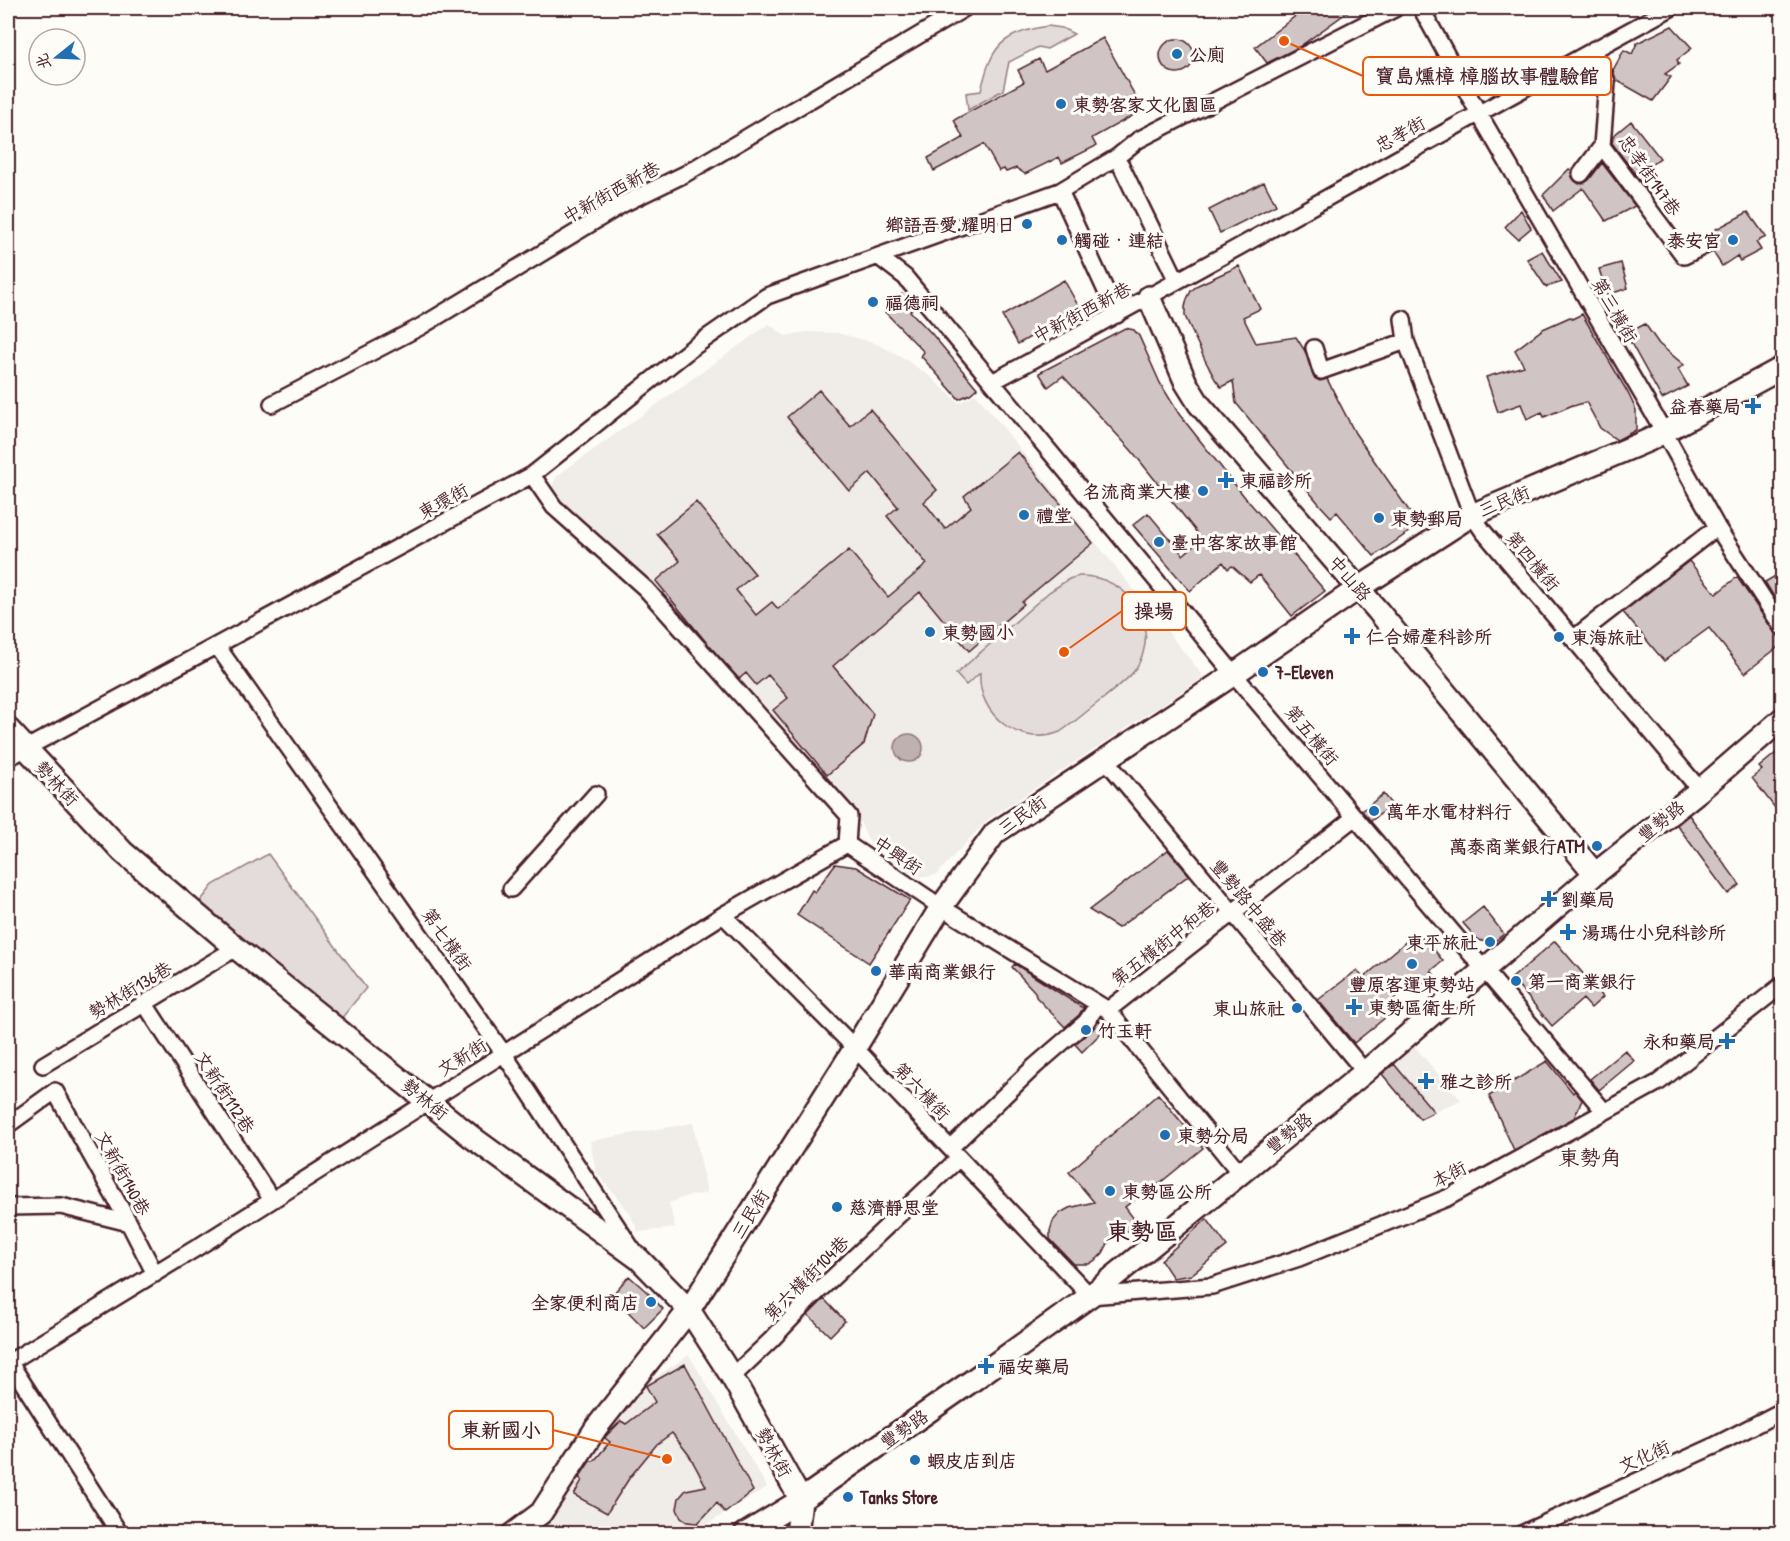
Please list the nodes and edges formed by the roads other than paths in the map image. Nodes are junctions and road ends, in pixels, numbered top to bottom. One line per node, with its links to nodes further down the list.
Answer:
1 (965, 8): 5 (street, 中新街西新巷)
2 (1396, 8): 9 (street, 東環街)
3 (1421, 8): 7 (street, 第三橫街)
4 (1661, 10): 6 (street, 忠孝街)
5 (941, 13): 22 (street, 中新街西新巷)
6 (1594, 49): 7 (street, 忠孝街); 8 (street, 忠孝街147巷)
7 (1478, 112): 14 (street, 忠孝街); 23 (street, 第三橫街)
8 (1602, 146): 10 (street); 12 (street, 忠孝街147巷)
9 (1117, 157): 11 (street, 東環街); 14 (street)
10 (1581, 174)
11 (1059, 191): 13 (street, 東環街); 16 (street)
12 (1708, 244)
13 (879, 256): 21 (street); 24 (street, 東環街)
14 (1177, 281): 15 (street, 忠孝街)
15 (1149, 297): 16 (street, 中新街西新巷); 27 (street, 中山路)
16 (1117, 315): 21 (street, 中新街西新巷)
17 (1403, 319): 18 (street, 第四橫街)
18 (1406, 341): 19 (street); 25 (street, 第四橫街)
19 (1314, 348)
20 (1782, 368): 23 (street, 三民街)
21 (992, 382): 31 (street, 第五橫街)
22 (272, 404)
23 (1664, 432): 25 (street, 三民街); 26 (street, 第三橫街)
24 (532, 475): 30 (street, 東環街); 39 (street, 中興街)
25 (1472, 515): 27 (street, 三民街); 29 (street, 第四橫街)
26 (1717, 527): 28 (street, 第三橫街); 29 (street)
27 (1359, 588): 31 (street, 三民街); 40 (street, 中山路)
28 (1782, 627)
29 (1573, 639): 36 (street, 第四橫街)
30 (217, 646): 34 (street, 東環街); 51 (street, 第七橫街)
31 (1234, 674): 35 (street, 三民街); 38 (street, 第五橫街)
32 (1782, 718): 36 (street, 豐勢路)
33 (8, 729): 34 (street, 勢林街)
34 (16, 754): 45 (street, 勢林街)
35 (1105, 759): 42 (street, 三民街); 43 (street, 豐勢路中盛巷)
36 (1700, 790): 40 (street, 豐勢路)
37 (596, 794): 41 (street)
38 (1355, 817): 43 (street, 第五橫街中和巷); 46 (street, 第五橫街)
39 (847, 844): 42 (street, 中興街); 44 (street, 文新街)
40 (1595, 874): 46 (street, 豐勢路)
41 (511, 889)
42 (941, 907): 49 (street, 中興街); 50 (street, 三民街)
43 (1232, 914): 49 (street, 第五橫街中和巷); 53 (street, 豐勢路中盛巷)
44 (723, 915): 50 (street, 第六橫街); 51 (street, 文新街)
45 (236, 948): 48 (street, 勢林街136巷); 54 (street, 勢林街)
46 (1486, 970): 53 (street, 豐勢路); 55 (street, 第五橫街)
47 (1782, 985): 55 (street, 本街)
48 (145, 1004): 52 (street, 勢林街136巷); 59 (street, 文新街112巷)
49 (1103, 1007): 57 (street, 第五橫街中和巷); 58 (street, 中興街)
50 (855, 1048): 57 (street, 第六橫街); 65 (street, 三民街)
51 (504, 1054): 54 (street, 文新街); 62 (street, 第七橫街)
52 (43, 1065)
53 (1365, 1072): 58 (street, 豐勢路)
54 (428, 1101): 59 (street, 文新街); 62 (street, 勢林街)
55 (1604, 1112): 64 (street, 本街)
56 (8, 1125): 61 (street, 文新街140巷)
57 (955, 1153): 64 (street, 第六橫街); 67 (street, 第六橫街104巷)
58 (1240, 1173): 64 (street, 豐勢路)
59 (272, 1200): 63 (street, 文新街)
60 (8, 1207): 61 (street)
61 (129, 1222): 63 (street, 文新街140巷)
62 (639, 1259): 65 (street, 勢林街)
63 (154, 1274): 66 (street, 文新街)
64 (1090, 1296): 69 (street, 豐勢路)
65 (689, 1310): 67 (street, 勢林街); 71 (street, 三民街)
66 (8, 1362): 70 (street)
67 (732, 1377): 69 (street, 勢林街)
68 (1782, 1411): 74 (street, 文化街)
69 (801, 1500): 72 (street, 豐勢路); 73 (street)
70 (120, 1533)
71 (513, 1533)
72 (745, 1533)
73 (797, 1533)
74 (1521, 1533)

